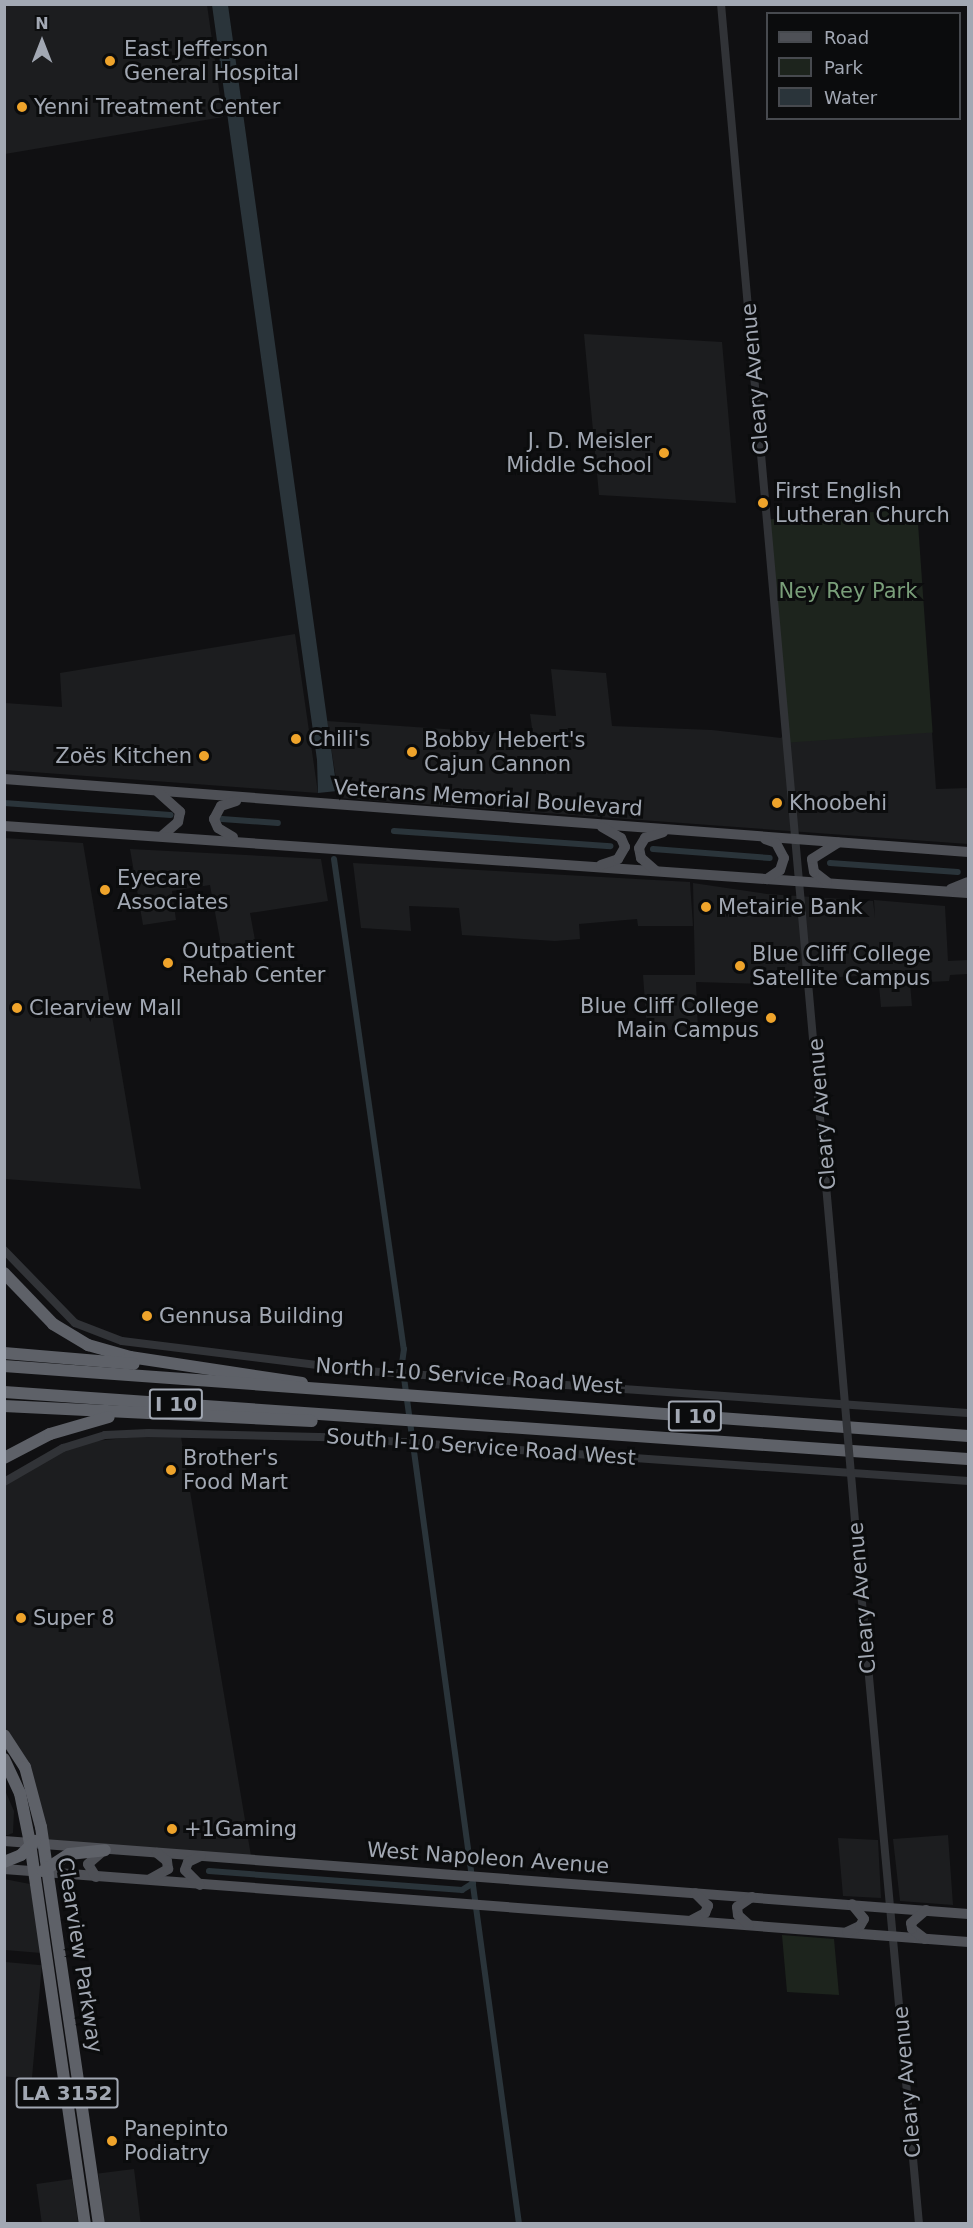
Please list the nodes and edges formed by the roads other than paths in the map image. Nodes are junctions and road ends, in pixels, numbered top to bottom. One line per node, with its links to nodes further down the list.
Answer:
1 (721, 4): 10 (street, Cleary Avenue)
2 (4, 780): 3 (main road, Veterans Memorial Boulevard)
3 (158, 792): 4 (main road, Veterans Memorial Boulevard); 8 (main road)
4 (242, 799): 5 (main road, Veterans Memorial Boulevard); 11 (main road)
5 (598, 825): 7 (main road, Veterans Memorial Boulevard); 16 (main road)
6 (4, 826): 8 (main road)
7 (672, 830): 9 (main road, Veterans Memorial Boulevard); 17 (main road)
8 (163, 836): 11 (main road)
9 (756, 837): 10 (main road, Veterans Memorial Boulevard); 18 (main road)
10 (796, 839): 12 (main road, Veterans Memorial Boulevard); 19 (street, Cleary Avenue)
11 (241, 841): 16 (main road)
12 (841, 842): 13 (main road, Veterans Memorial Boulevard); 20 (main road)
13 (945, 851): 14 (main road, Veterans Memorial Boulevard); 15 (main road)
14 (969, 852)
15 (969, 862)
16 (592, 867): 17 (main road)
17 (657, 872): 18 (main road)
18 (768, 879): 19 (main road)
19 (799, 881): 20 (main road); 56 (street, Cleary Avenue, bridge)
20 (827, 882): 22 (main road)
21 (969, 882): 22 (main road)
22 (945, 891): 23 (main road)
23 (969, 893)
24 (4, 1250): 32 (street, North I-10 Service Road West)
25 (4, 1273): 27 (highway)
26 (4, 1353): 27 (highway)
27 (177, 1365): 29 (highway)
28 (4, 1366): 29 (highway, I 10)
29 (313, 1389): 35 (highway, I 10)
30 (4, 1392): 34 (highway, I 10)
31 (4, 1406): 33 (highway)
32 (969, 1413)
33 (124, 1414): 34 (highway); 36 (highway)
34 (347, 1416): 37 (highway, I 10)
35 (969, 1436)
36 (4, 1458)
37 (969, 1459)
38 (969, 1481): 39 (street, South I-10 Service Road West)
39 (4, 1482)
40 (6, 1737): 43 (highway, Clearview Parkway / LA 3152)
41 (4, 1759): 43 (highway, Clearview Parkway / LA 3152)
42 (4, 1841): 43 (main road, West Napoleon Avenue)
43 (35, 1844): 44 (main road, West Napoleon Avenue); 47 (highway); 49 (highway, Clearview Parkway / LA 3152)
44 (105, 1850): 45 (main road, West Napoleon Avenue); 49 (highway); 50 (main road)
45 (157, 1853): 46 (main road, West Napoleon Avenue); 51 (main road)
46 (201, 1856): 52 (main road); 53 (main road, West Napoleon Avenue)
47 (4, 1862)
48 (4, 1869): 49 (main road)
49 (43, 1871): 50 (main road); 65 (highway, Clearview Parkway / LA 3152); 66 (highway, Clearview Parkway / LA 3152)
50 (96, 1877): 51 (main road)
51 (147, 1880): 52 (main road)
52 (200, 1885): 59 (main road)
53 (692, 1892): 54 (main road, West Napoleon Avenue); 59 (main road)
54 (752, 1897): 55 (main road, West Napoleon Avenue); 60 (main road)
55 (852, 1904): 56 (main road, West Napoleon Avenue); 61 (main road)
56 (892, 1907): 57 (main road, West Napoleon Avenue); 62 (street, Cleary Avenue)
57 (927, 1910): 58 (main road, West Napoleon Avenue); 63 (main road)
58 (969, 1914)
59 (692, 1920): 60 (main road)
60 (749, 1925): 61 (main road)
61 (847, 1932): 62 (main road)
62 (895, 1937): 63 (main road); 71 (street, Cleary Avenue)
63 (925, 1940): 64 (main road)
64 (969, 1942)
65 (75, 2146): 66 (highway); 67 (highway, Clearview Parkway / LA 3152)
66 (92, 2170): 68 (highway, Clearview Parkway / LA 3152)
67 (79, 2172): 68 (highway); 69 (highway, Clearview Parkway / LA 3152)
68 (95, 2197): 70 (highway, Clearview Parkway / LA 3152)
69 (85, 2223)
70 (99, 2223)
71 (920, 2223)

